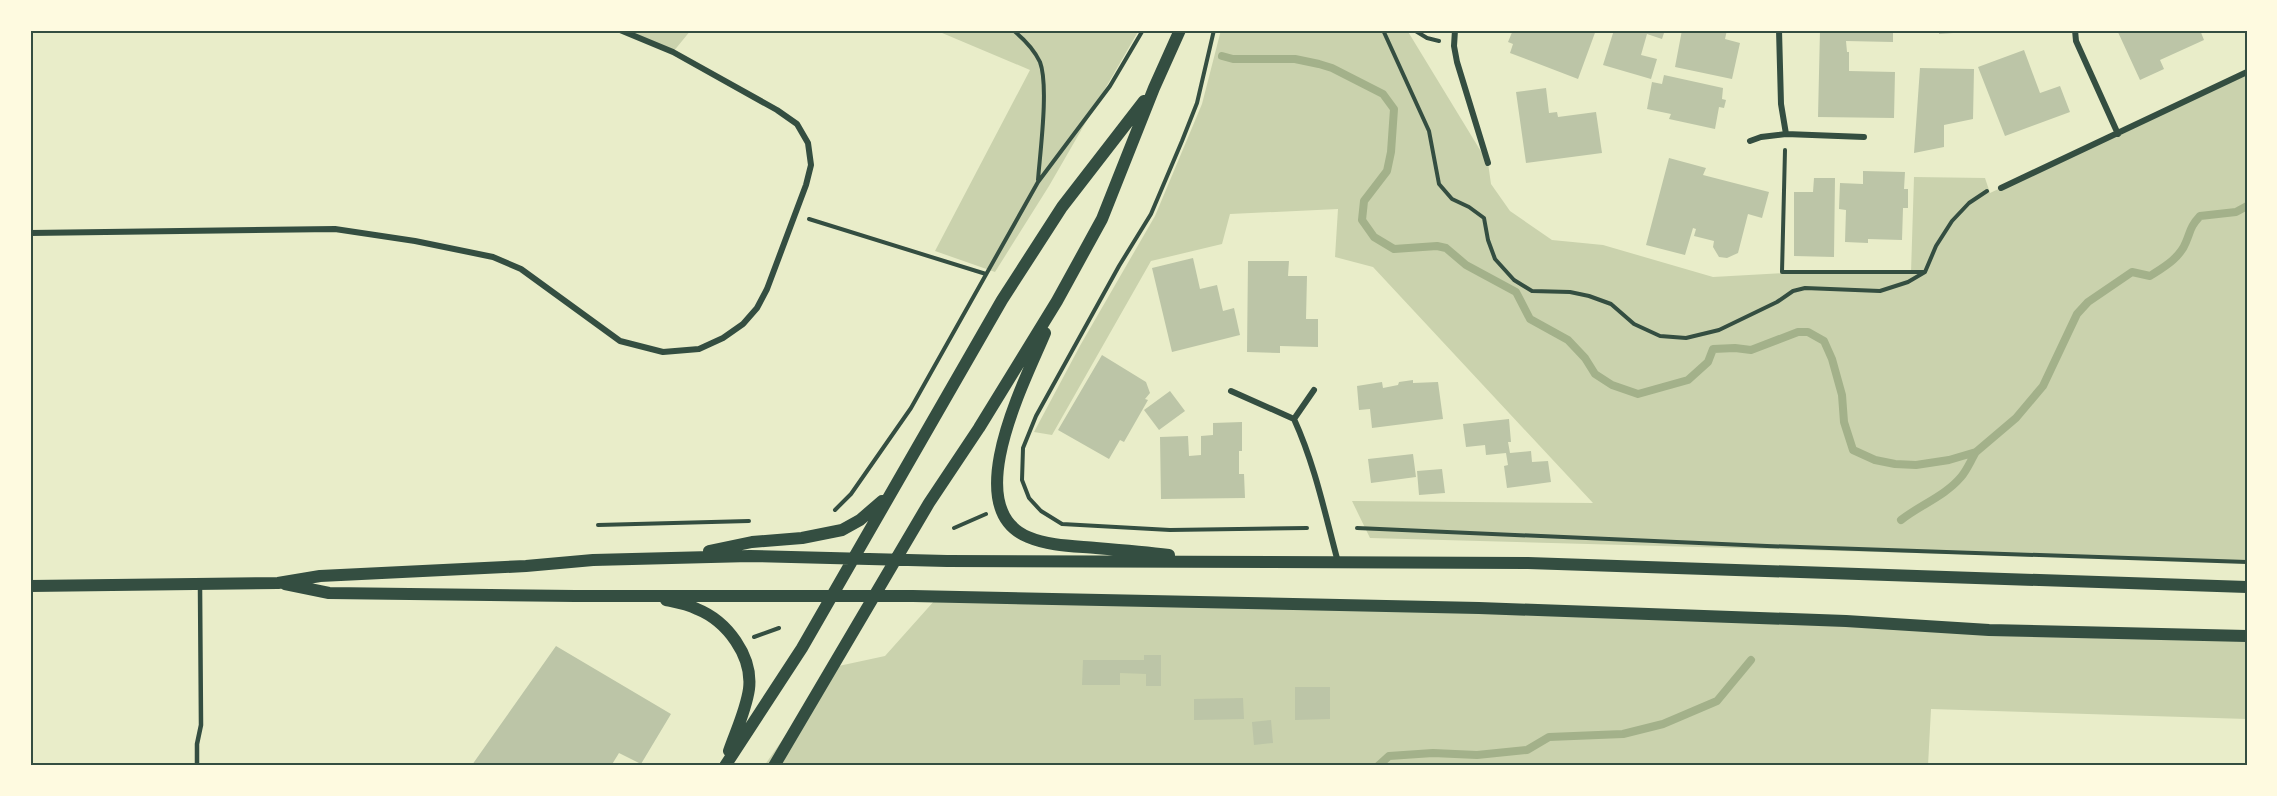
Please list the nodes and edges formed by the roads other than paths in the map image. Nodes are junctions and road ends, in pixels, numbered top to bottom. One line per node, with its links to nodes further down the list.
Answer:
1 (620, 30): 14 (street)
2 (1179, 30): 7 (main road)
3 (1455, 30): 12 (street)
4 (1779, 30): 8 (street)
5 (2075, 30): 9 (street)
6 (2247, 72): 9 (street)
7 (1154, 88): 15 (main road); 19 (main road)
8 (1786, 134): 10 (street); 11 (street)
9 (2118, 134): 13 (street)
10 (1864, 138)
11 (1750, 141)
12 (1488, 164)
13 (2001, 188)
14 (30, 233)
15 (1057, 301): 22 (main road); 23 (main road)
16 (1314, 390): 18 (street)
17 (1231, 391): 18 (street)
18 (1294, 419): 24 (street)
19 (888, 496): 20 (main road); 21 (main road)
20 (676, 558): 21 (main road); 25 (main road)
21 (853, 558): 22 (main road); 31 (main road)
22 (896, 560): 23 (main road); 29 (main road)
23 (1248, 562): 24 (main road)
24 (1338, 562): 28 (main road)
25 (278, 583): 26 (main road); 30 (main road)
26 (200, 584): 27 (main road); 33 (lane)
27 (30, 586)
28 (2247, 587)
29 (875, 595): 31 (main road); 32 (main road); 35 (main road)
30 (646, 596): 31 (main road); 34 (main road)
31 (832, 596): 34 (main road)
32 (2247, 636)
33 (197, 766)
34 (724, 766)
35 (774, 766)

